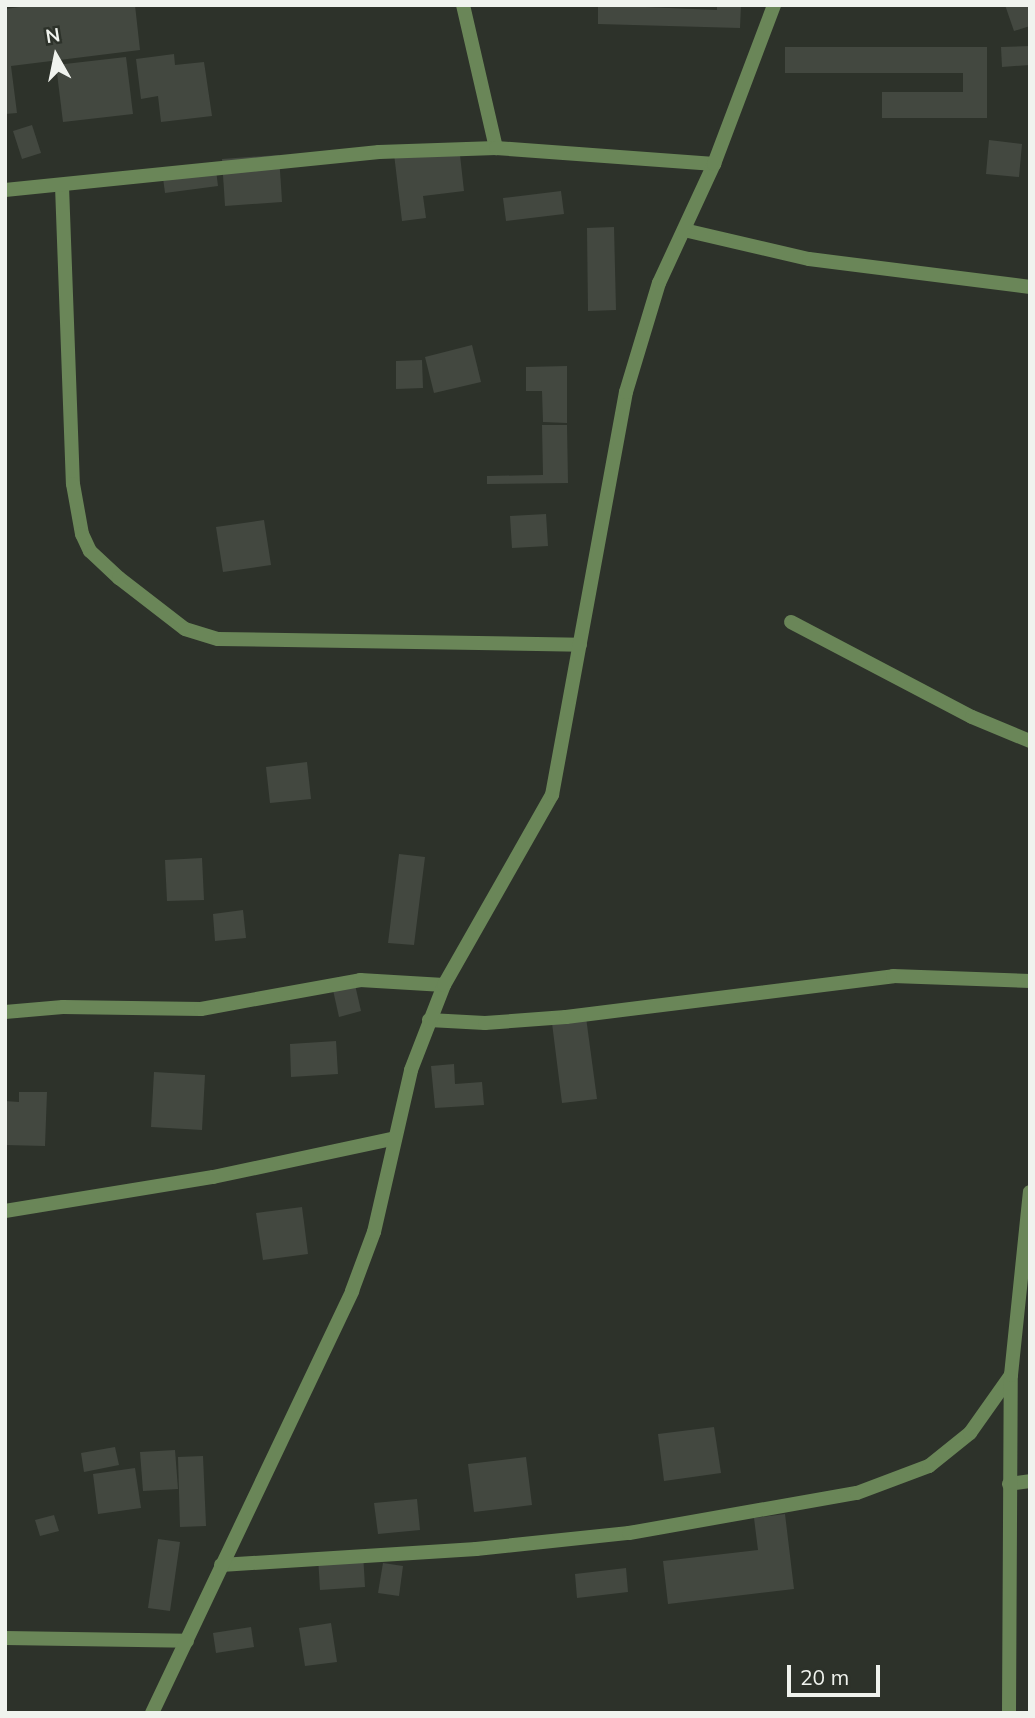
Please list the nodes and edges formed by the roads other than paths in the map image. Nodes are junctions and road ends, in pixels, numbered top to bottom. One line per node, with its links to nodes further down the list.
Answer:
1 (463, 5): 3 (street)
2 (774, 5): 4 (street)
3 (496, 148): 4 (street); 5 (street)
4 (715, 164): 7 (street)
5 (62, 186): 6 (street); 10 (street)
6 (5, 190)
7 (684, 230): 8 (street); 10 (street)
8 (1030, 287)
9 (791, 622): 11 (street)
10 (580, 645): 13 (street)
11 (1030, 741)
12 (1030, 981): 15 (street)
13 (444, 985): 14 (street); 15 (street)
14 (5, 1012)
15 (429, 1020): 16 (street)
16 (392, 1139): 18 (street); 22 (street)
17 (1030, 1192): 19 (street)
18 (5, 1211)
19 (1011, 1375): 21 (street); 22 (street)
20 (1030, 1481): 21 (street)
21 (1009, 1484): 26 (street)
22 (221, 1565): 24 (street)
23 (5, 1638): 24 (street)
24 (187, 1641): 25 (street)
25 (152, 1713)
26 (1009, 1713)

